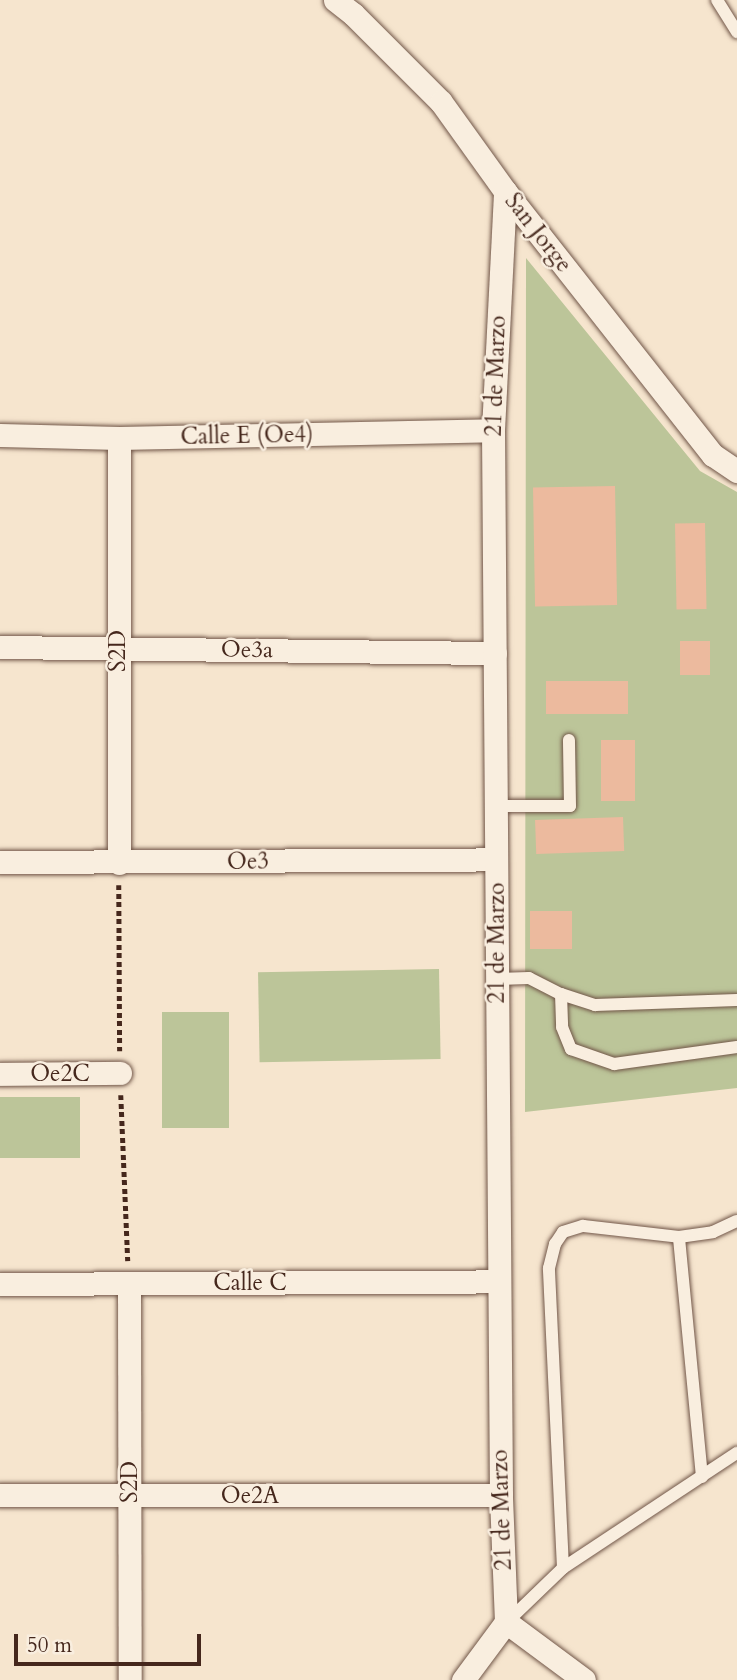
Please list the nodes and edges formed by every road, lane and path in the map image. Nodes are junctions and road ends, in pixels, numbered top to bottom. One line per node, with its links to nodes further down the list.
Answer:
1 (335, 0): 4 (street, San Jorge)
2 (717, 0): 3 (lane)
3 (737, 32)
4 (505, 191): 5 (street, 21 de Marzo); 8 (street, San Jorge)
5 (493, 430): 7 (street, Calle E (Oe4)); 11 (street, 21 de Marzo)
6 (0, 435): 7 (street, Calle E (Oe4))
7 (119, 438): 10 (street, S2D)
8 (737, 471)
9 (0, 647): 10 (street, Oe3a)
10 (118, 648): 11 (street, Oe3a); 16 (street, S2D)
11 (495, 653): 13 (street, 21 de Marzo)
12 (569, 740): 13 (lane)
13 (496, 806): 14 (street, 21 de Marzo)
14 (496, 859): 16 (street, Oe3); 17 (street, 21 de Marzo)
15 (0, 862): 16 (street, Oe3)
16 (119, 863)
17 (497, 979): 18 (lane); 25 (street, 21 de Marzo)
18 (561, 994): 19 (lane); 20 (lane)
19 (737, 1000)
20 (737, 1047)
21 (120, 1073): 22 (street, Oe2C)
22 (0, 1074)
23 (737, 1221): 24 (lane)
24 (680, 1237): 29 (lane); 33 (lane)
25 (499, 1281): 26 (street, Calle C); 30 (street, 21 de Marzo)
26 (129, 1283): 27 (street, Calle C); 32 (street, S2D)
27 (0, 1284)
28 (737, 1453): 29 (lane)
29 (702, 1477): 33 (lane)
30 (500, 1494): 32 (street, Oe2A); 34 (street, 21 de Marzo)
31 (0, 1495): 32 (street, Oe2A)
32 (130, 1496): 35 (street, S2D)
33 (563, 1568): 34 (lane)
34 (506, 1622): 36 (street); 37 (street)
35 (130, 1680)
36 (463, 1680)
37 (584, 1680)

